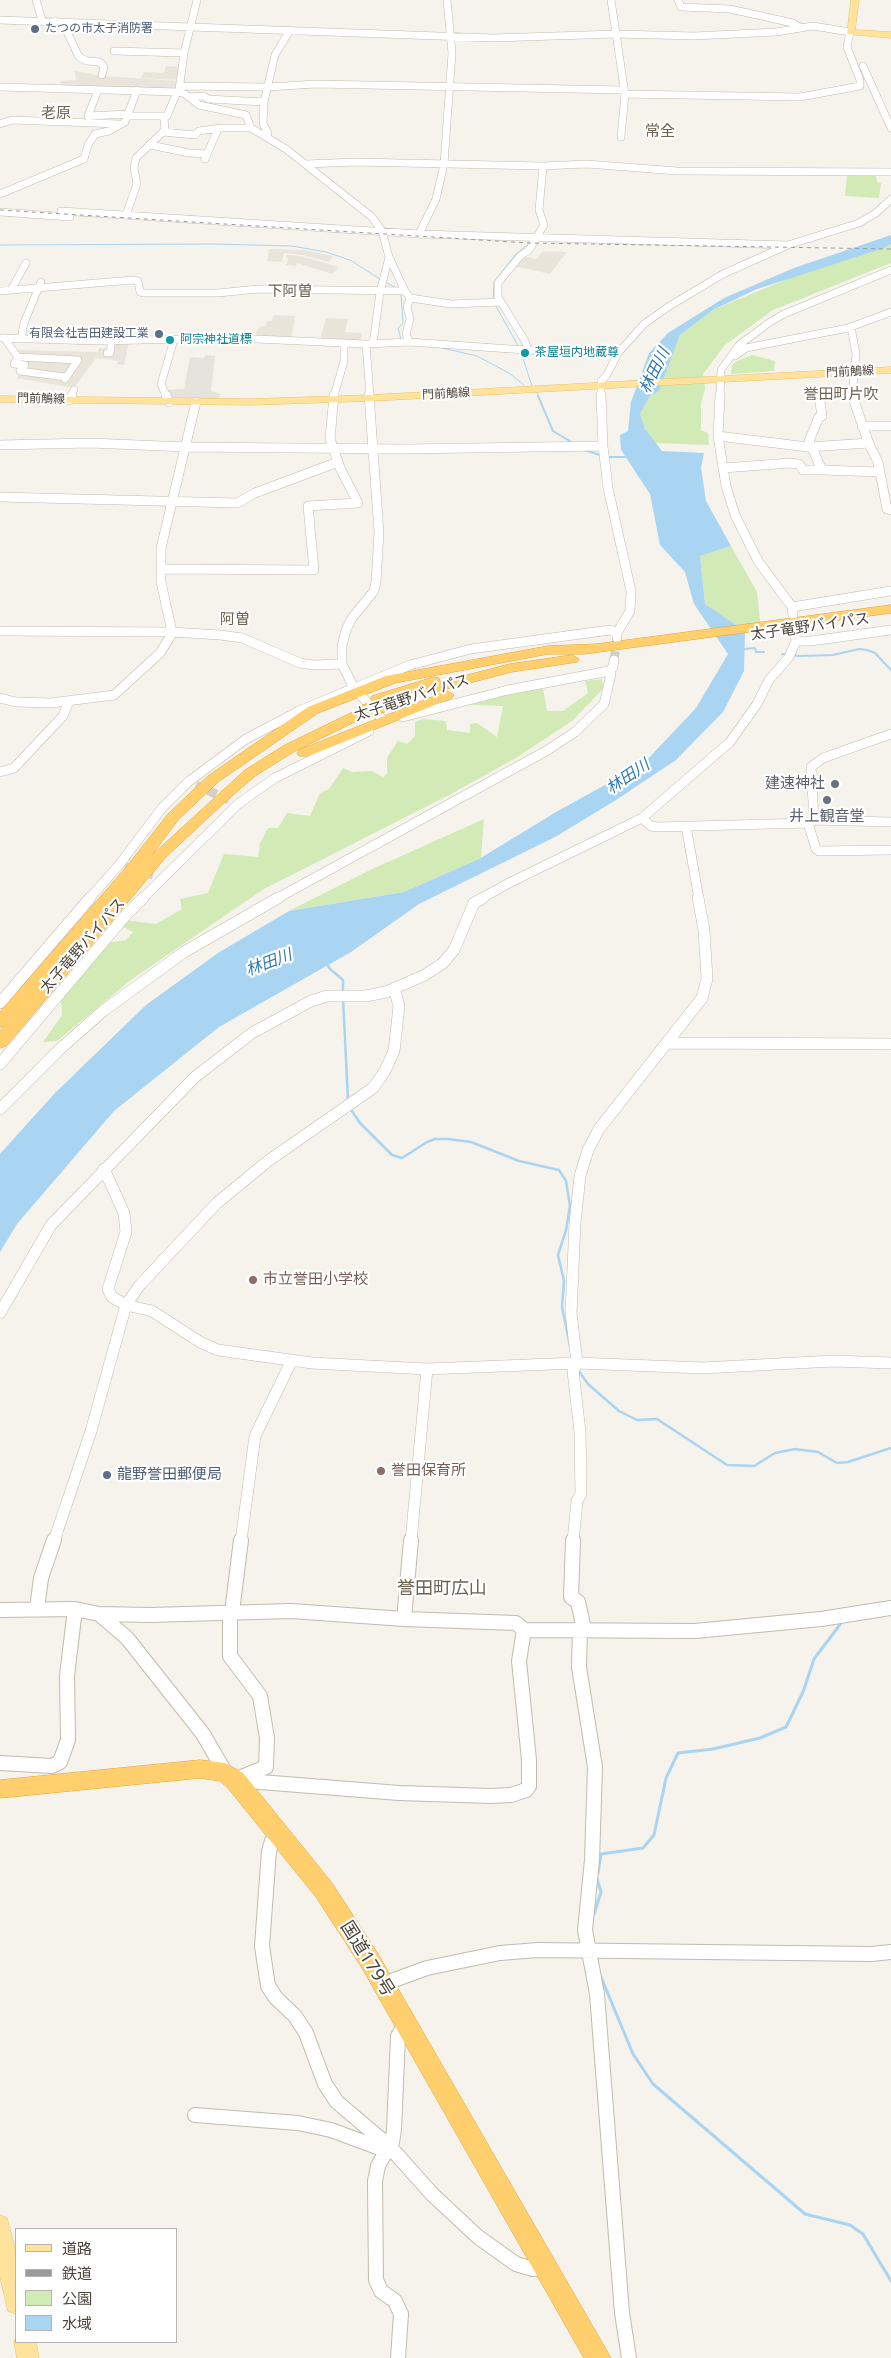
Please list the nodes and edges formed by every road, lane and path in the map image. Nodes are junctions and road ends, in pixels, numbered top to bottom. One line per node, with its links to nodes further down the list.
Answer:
1 (36, 0): 8 (street)
2 (197, 0): 10 (street)
3 (447, 0): 16 (street)
4 (611, 0): 14 (street)
5 (678, 0): 11 (street)
6 (855, 0): 13 (main road)
7 (0, 20): 8 (street)
8 (42, 20): 9 (street)
9 (56, 21): 10 (street); 19 (street)
10 (190, 26): 12 (street); 18 (street)
11 (800, 27): 13 (street); 14 (street)
12 (290, 30): 16 (street); 21 (street)
13 (850, 32): 15 (main road); 26 (street); 35 (street)
14 (616, 34): 16 (street); 26 (street)
15 (891, 35)
16 (451, 37): 22 (street)
17 (114, 51): 18 (street)
18 (184, 53): 25 (street)
19 (102, 75)
20 (0, 87): 23 (street)
21 (268, 87): 22 (street); 25 (street); 28 (street)
22 (449, 88): 26 (street); 44 (street)
23 (98, 90): 24 (street); 29 (street)
24 (136, 90): 25 (street); 29 (street)
25 (178, 90): 27 (street); 30 (street)
26 (625, 92): 41 (street)
27 (189, 97): 28 (street); 34 (street)
28 (264, 102): 40 (street)
29 (127, 115): 30 (street); 33 (street)
30 (164, 117): 39 (street)
31 (40, 120): 32 (street); 33 (street); 36 (street)
32 (0, 124)
33 (121, 124): 47 (street)
34 (251, 128): 37 (street); 40 (street)
35 (891, 128)
36 (40, 129)
37 (218, 129): 39 (street); 42 (street)
38 (147, 134): 39 (street)
39 (161, 134): 42 (street)
40 (267, 136): 43 (street)
41 (621, 137)
42 (150, 145): 51 (street)
43 (306, 164): 44 (street); 53 (street)
44 (444, 164): 45 (street); 54 (street)
45 (543, 166): 46 (street); 55 (street)
46 (891, 172)
47 (0, 194)
48 (891, 199): 56 (street)
49 (61, 210): 51 (street)
50 (0, 212): 52 (street)
51 (126, 215): 53 (street)
52 (252, 230)
53 (382, 231): 54 (street); 57 (street)
54 (419, 234): 55 (street)
55 (534, 239): 56 (street); 66 (street)
56 (788, 245): 78 (street)
57 (388, 257): 64 (street); 65 (street)
58 (26, 263): 63 (street)
59 (891, 270): 80 (street)
60 (44, 279): 61 (street)
61 (39, 286): 63 (street); 64 (street); 70 (street)
62 (0, 290): 63 (street)
63 (11, 290)
64 (380, 292): 65 (street); 75 (street)
65 (408, 295): 66 (street); 73 (street)
66 (501, 302): 76 (street)
67 (891, 312): 68 (street)
68 (851, 327): 80 (street); 82 (street)
69 (2, 338): 70 (street); 79 (street)
70 (21, 339): 72 (street)
71 (172, 339): 72 (street); 74 (street); 91 (street)
72 (112, 340): 77 (street)
73 (409, 342): 75 (street); 76 (street)
74 (344, 343): 75 (street); 90 (street)
75 (369, 344): 88 (street)
76 (528, 350): 78 (street)
77 (106, 353)
78 (618, 353): 86 (street)
79 (18, 357): 84 (street); 84 (street)
80 (724, 364): 85 (street)
81 (891, 370): 82 (main road, 門前鵤線)
82 (855, 372): 85 (main road, 門前鵤線); 87 (street)
83 (80, 374): 84 (street)
84 (66, 376)
85 (719, 379): 86 (main road, 門前鵤線); 95 (street)
86 (603, 386): 88 (main road, 門前鵤線); 98 (street)
87 (851, 392): 93 (street); 100 (street)
88 (370, 398): 90 (main road, 門前鵤線); 102 (street)
89 (0, 399): 91 (main road, 門前鵤線)
90 (333, 399): 92 (main road, 門前鵤線); 101 (street)
91 (169, 402): 92 (main road, 門前鵤線)
92 (196, 402): 99 (street)
93 (862, 426): 94 (street); 96 (street)
94 (891, 426)
95 (718, 436): 100 (street); 104 (street)
96 (868, 443): 100 (street); 106 (street)
97 (0, 445): 99 (street)
98 (603, 446): 102 (street); 126 (street)
99 (187, 447): 101 (street); 108 (street)
100 (812, 447): 105 (street)
101 (333, 449): 102 (street); 103 (street)
102 (374, 449): 123 (street)
103 (338, 462): 108 (street); 110 (street)
104 (722, 468): 105 (street); 115 (street)
105 (822, 470): 106 (street)
106 (880, 472): 109 (street)
107 (0, 497): 108 (street)
108 (171, 501): 110 (street)
109 (891, 510)
110 (162, 569): 119 (street)
111 (891, 591): 115 (street)
112 (891, 603): 115 (highway)
113 (891, 609): 115 (highway, 太子竜野バイパス)
114 (891, 617): 116 (highway, 太子竜野バイパス)
115 (794, 624): 116 (highway, 太子竜野バイパス); 117 (street); 133 (street)
116 (770, 628): 120 (highway, 太子竜野バイパス)
117 (891, 630)
118 (0, 631): 119 (street)
119 (173, 632): 123 (street); 127 (street)
120 (639, 646): 121 (highway, 太子竜野バイパス); 128 (highway, 太子竜野バイパス); 129 (highway)
121 (596, 648): 126 (highway); 128 (highway, 太子竜野バイパス)
122 (614, 660): 124 (street)
123 (342, 664): 126 (street)
124 (609, 670): 129 (street); 146 (street)
125 (0, 698): 127 (street)
126 (358, 700): 128 (highway, 太子竜野バイパス, bridge); 129 (street); 132 (highway, 太子竜野バイパス); 138 (highway, 太子竜野バイパス); 138 (street)
127 (69, 701): 131 (street)
128 (380, 702)
129 (383, 720): 132 (highway)
130 (891, 734): 134 (street)
131 (0, 772)
132 (229, 801): 142 (highway, 太子竜野バイパス); 145 (street)
133 (642, 818): 136 (street); 139 (street)
134 (811, 822): 135 (street); 136 (street); 137 (street)
135 (891, 822)
136 (686, 826): 143 (street)
137 (891, 850)
138 (127, 866): 140 (street); 141 (highway, 太子竜野バイパス)
139 (394, 988): 147 (street); 148 (street)
140 (0, 1003)
141 (0, 1022)
142 (0, 1042)
143 (667, 1043): 144 (street); 151 (street)
144 (891, 1044)
145 (0, 1064)
146 (0, 1109)
147 (104, 1169): 148 (street); 149 (street)
148 (126, 1305): 150 (street); 155 (street)
149 (0, 1313)
150 (292, 1360): 153 (street); 158 (street)
151 (577, 1363): 152 (street); 153 (street); 161 (street)
152 (891, 1363)
153 (427, 1369): 160 (street)
154 (891, 1608): 161 (street)
155 (37, 1609): 156 (street); 157 (street)
156 (75, 1609): 159 (street); 163 (street)
157 (0, 1610)
158 (231, 1612): 159 (street); 160 (street); 164 (street)
159 (99, 1614): 164 (street)
160 (404, 1619): 162 (street)
161 (582, 1629): 162 (street); 167 (street)
162 (524, 1630): 164 (street)
163 (0, 1763)
164 (230, 1776): 165 (highway); 166 (highway, 国道179号)
165 (0, 1789)
166 (279, 1833): 171 (highway, 国道179号); 174 (street)
167 (592, 1949): 169 (street); 171 (street); 182 (street)
168 (891, 1952): 169 (street)
169 (872, 1954): 170 (street)
170 (891, 1957)
171 (383, 1984): 172 (highway, 国道179号)
172 (406, 2024): 174 (street); 176 (highway, 国道179号)
173 (195, 2115): 174 (street)
174 (387, 2148): 176 (street); 180 (street)
175 (0, 2225): 177 (main road)
176 (547, 2269): 181 (highway, 国道179号)
177 (15, 2298)
178 (25, 2343): 179 (main road)
179 (28, 2358)
180 (398, 2358)
181 (598, 2358)
182 (629, 2358)

